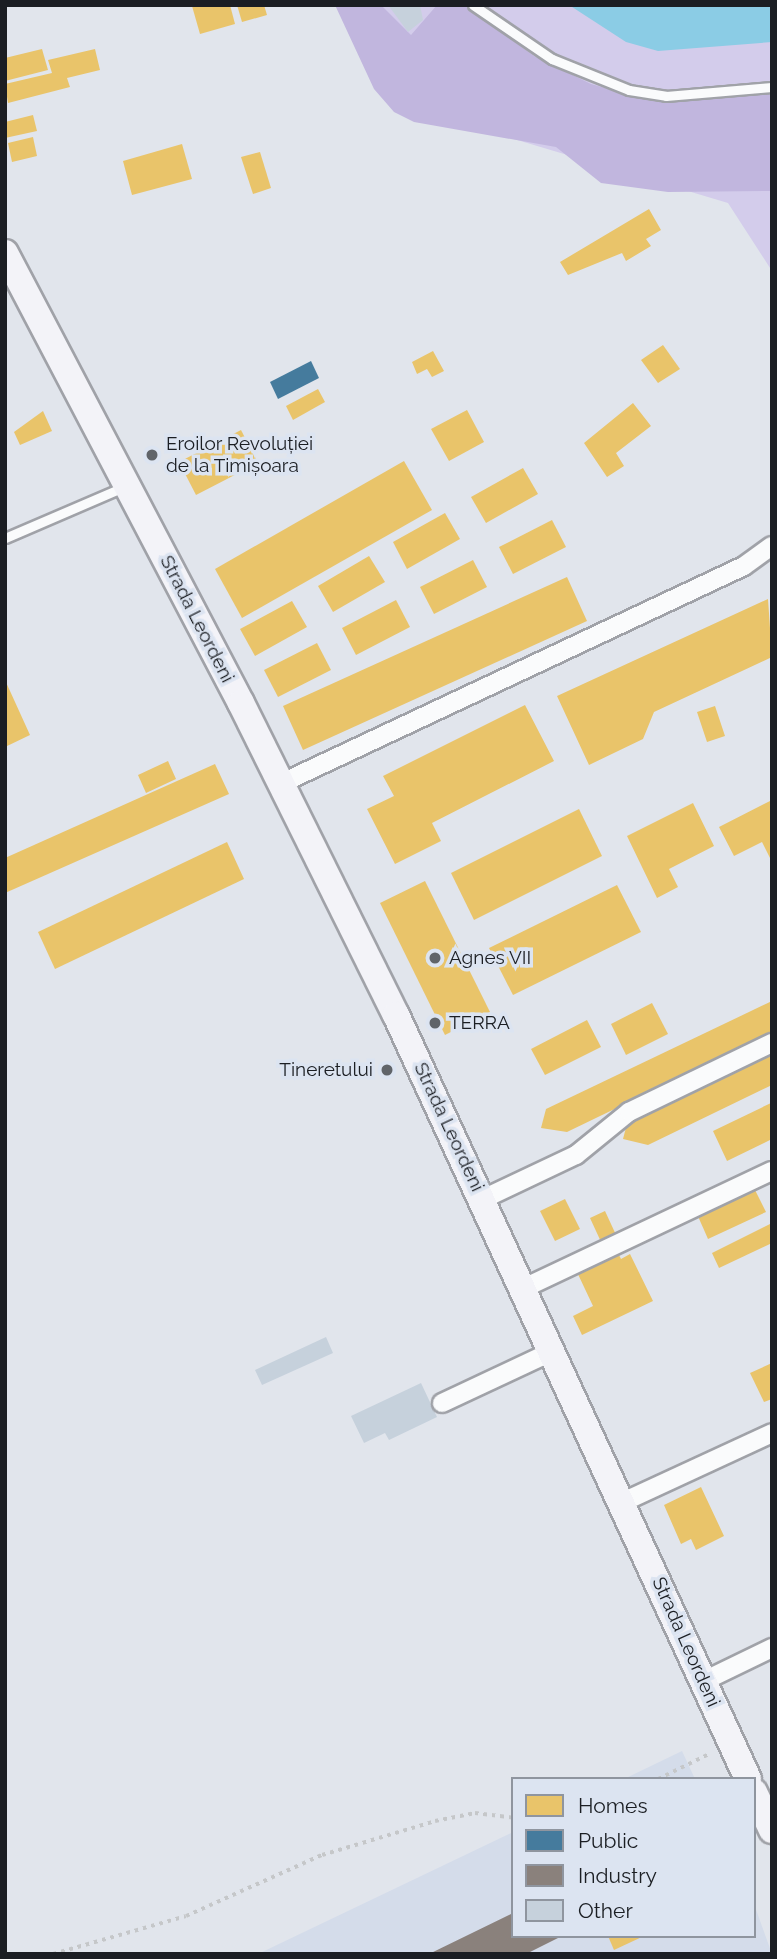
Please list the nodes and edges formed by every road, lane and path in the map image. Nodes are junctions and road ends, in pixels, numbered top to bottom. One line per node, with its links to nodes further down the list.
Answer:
1 (473, 5): 2 (lane)
2 (772, 87)
3 (5, 253): 4 (main road, Strada Leordeni)
4 (12, 283): 5 (main road, Strada Leordeni)
5 (128, 485): 6 (lane); 8 (main road, Strada Leordeni)
6 (5, 538)
7 (772, 547): 8 (street)
8 (282, 783): 11 (main road, Strada Leordeni)
9 (772, 1043): 11 (street)
10 (772, 1171): 12 (street)
11 (483, 1199): 12 (main road, Strada Leordeni)
12 (524, 1288): 13 (main road, Strada Leordeni)
13 (553, 1351): 14 (street); 16 (main road, Strada Leordeni)
14 (442, 1403)
15 (772, 1433): 16 (street)
16 (622, 1503): 18 (main road, Strada Leordeni)
17 (772, 1648): 18 (street)
18 (704, 1681): 19 (main road, Strada Leordeni)
19 (732, 1743): 20 (path); 21 (main road, Strada Leordeni)
20 (662, 1777)
21 (747, 1777)
22 (756, 1796): 24 (main road)
23 (511, 1818): 25 (path)
24 (772, 1830)
25 (53, 1954)

